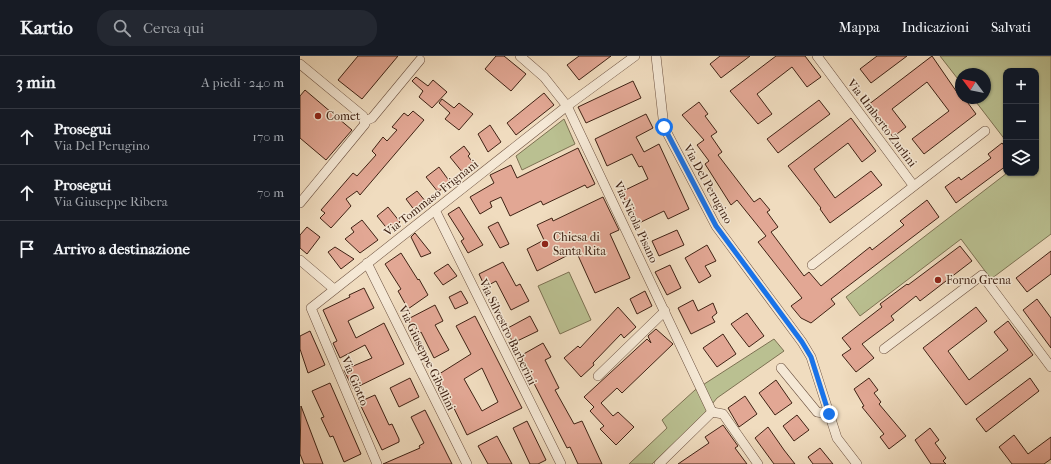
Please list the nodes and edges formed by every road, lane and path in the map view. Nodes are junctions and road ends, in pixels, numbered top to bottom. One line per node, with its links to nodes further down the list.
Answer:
1 (520, 56): 7 (street, Via Nicola Pisano)
2 (635, 56): 7 (street)
3 (656, 56): 24 (street, Via Del Perugino)
4 (817, 56): 10 (street, Via Umberto Zurlini)
5 (420, 60): 8 (street)
6 (300, 64): 8 (street)
7 (567, 106): 12 (street, Via Tommaso Frignani); 18 (street, Via Nicola Pisano)
8 (365, 121): 11 (street)
9 (985, 131): 10 (street, Via Umberto Zurlini)
10 (913, 185): 15 (street, Via Umberto Zurlini)
11 (300, 203)
12 (435, 210): 14 (street, Via Tommaso Frignani); 27 (street, Via Silvestro Barberini)
13 (300, 260): 16 (street)
14 (367, 263): 16 (street, Via Tommaso Frignani); 26 (street, Via Giuseppe Gibellini)
15 (812, 265)
16 (334, 289): 17 (street, Via Tommaso Frignani)
17 (311, 308): 25 (street, Via Giotto)
18 (665, 311): 22 (street); 23 (street, Via Nicola Pisano)
19 (884, 349): 20 (street)
20 (1051, 367)
21 (781, 368): 24 (street)
22 (598, 376)
23 (712, 412): 28 (street); 29 (street)
24 (829, 414): 30 (street, Via Del Perugino)
25 (377, 464)
26 (467, 464)
27 (560, 464)
28 (660, 464)
29 (758, 464)
30 (857, 464)

